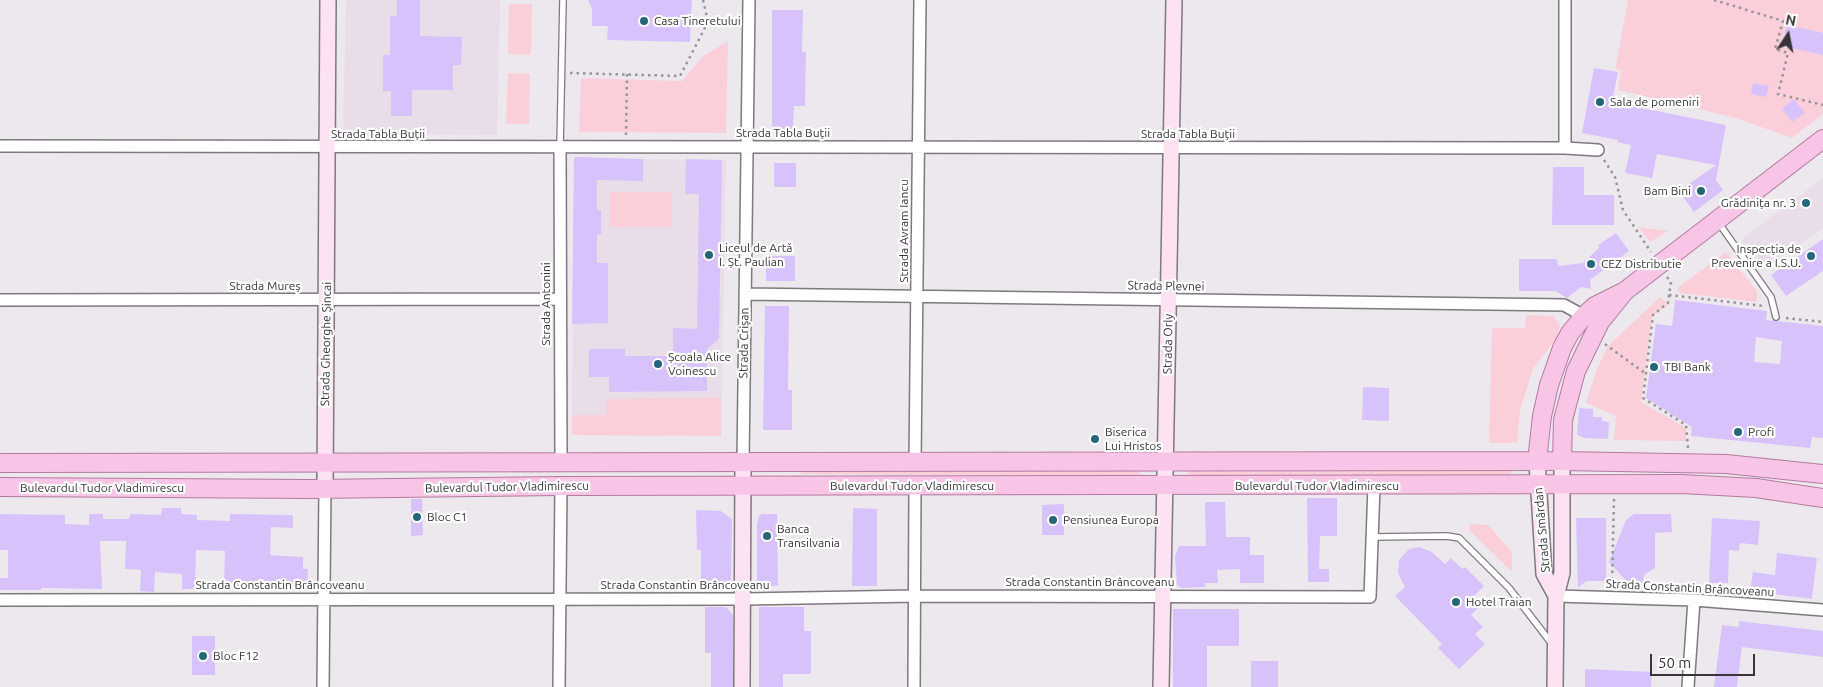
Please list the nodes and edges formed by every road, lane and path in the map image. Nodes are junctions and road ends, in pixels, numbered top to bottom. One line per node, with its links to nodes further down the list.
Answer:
1 (328, 0): 18 (street, Strada Gheorghe Șincai)
2 (563, 0): 11 (lane)
3 (703, 0): 9 (path)
4 (749, 0): 10 (street, Strada Crișan)
5 (920, 0): 20 (street, Strada Avram Iancu)
6 (1174, 0): 21 (street, Strada Orly)
7 (1565, 0): 22 (street)
8 (1714, 0): 13 (path)
9 (708, 22): 10 (path); 12 (path)
10 (748, 23): 17 (street, Strada Crișan)
11 (562, 73): 12 (path); 16 (lane)
12 (627, 74): 19 (path)
13 (1823, 105)
14 (1823, 139): 24 (main road)
15 (0, 146): 18 (street, Strada Tabla Buții)
16 (560, 147): 18 (street, Strada Tabla Buții); 19 (street, Strada Tabla Buții); 32 (street, Strada Antonini)
17 (747, 147): 19 (street, Strada Tabla Buții); 20 (street, Strada Tabla Buții); 27 (street, Strada Crișan)
18 (327, 148): 31 (street, Strada Gheorghe Șincai)
19 (626, 148)
20 (918, 148): 21 (street, Strada Tabla Buții); 29 (street, Strada Avram Iancu)
21 (1172, 148): 22 (street, Strada Tabla Buții); 33 (street, Strada Orly)
22 (1565, 148): 23 (street, Strada Tabla Buții)
23 (1598, 150): 25 (path)
24 (1717, 220): 25 (main road); 35 (lane)
25 (1659, 264): 26 (main road); 28 (path)
26 (1625, 291): 34 (main road); 37 (main road)
27 (745, 294): 29 (street, Strada Plevnei); 42 (street, Strada Crișan)
28 (1669, 295): 35 (path); 38 (path)
29 (917, 297): 33 (street, Strada Plevnei); 43 (street, Strada Avram Iancu)
30 (0, 300): 31 (street, Strada Mureș)
31 (327, 300): 32 (street, Strada Mureș); 47 (street, Strada Gheorghe Șincai)
32 (560, 300): 41 (street, Strada Antonini)
33 (1169, 300): 34 (street, Strada Plevnei); 44 (street, Strada Orly)
34 (1584, 316): 39 (main road)
35 (1776, 317): 36 (path)
36 (1823, 322)
37 (1592, 337): 38 (path); 40 (main road)
38 (1646, 374): 46 (path)
39 (1538, 461): 40 (main road, Bulevardul Tudor Vladimirescu); 44 (main road, Bulevardul Tudor Vladimirescu); 49 (street, Strada Smârdan)
40 (1562, 461): 46 (main road, Bulevardul Tudor Vladimirescu); 50 (street, Strada Smârdan)
41 (561, 462): 42 (main road, Bulevardul Tudor Vladimirescu); 47 (main road, Bulevardul Tudor Vladimirescu)
42 (743, 462): 43 (main road, Bulevardul Tudor Vladimirescu); 53 (street, Strada Crișan)
43 (915, 462): 44 (main road, Bulevardul Tudor Vladimirescu)
44 (1166, 462): 55 (street, Strada Orly)
45 (0, 463): 47 (main road, Bulevardul Tudor Vladimirescu)
46 (1689, 463): 48 (main road, Bulevardul Tudor Vladimirescu)
47 (325, 464): 58 (street, Strada Gheorghe Șincai)
48 (1823, 474)
49 (1538, 485): 50 (main road, Bulevardul Tudor Vladimirescu); 56 (main road, Bulevardul Tudor Vladimirescu); 63 (street, Strada Smârdan)
50 (1562, 485): 51 (main road, Bulevardul Tudor Vladimirescu); 63 (street, Strada Smârdan)
51 (1614, 485): 59 (main road, Bulevardul Tudor Vladimirescu); 64 (path)
52 (561, 486): 53 (main road, Bulevardul Tudor Vladimirescu); 58 (main road, Bulevardul Tudor Vladimirescu); 65 (street)
53 (743, 486): 54 (main road, Bulevardul Tudor Vladimirescu); 67 (street, Strada Crișan)
54 (915, 486): 55 (main road, Bulevardul Tudor Vladimirescu); 61 (street)
55 (1166, 486): 56 (main road, Bulevardul Tudor Vladimirescu); 62 (street, Strada Orly)
56 (1374, 486): 60 (street)
57 (0, 487): 58 (main road, Bulevardul Tudor Vladimirescu)
58 (325, 488): 66 (street, Strada Gheorghe Șincai)
59 (1823, 498)
60 (1373, 537): 62 (street, Strada Constantin Brâncoveanu); 71 (lane)
61 (915, 596): 62 (street, Strada Constantin Brâncoveanu); 67 (street, Strada Constantin Brâncoveanu); 75 (street)
62 (1163, 596): 76 (street, Strada Orly)
63 (1556, 596): 64 (street, Strada Constantin Brâncoveanu); 71 (street, Strada Smârdan)
64 (1612, 597): 69 (street, Strada Constantin Brâncoveanu)
65 (560, 598): 66 (street, Strada Constantin Brâncoveanu); 67 (street, Strada Constantin Brâncoveanu); 73 (street)
66 (324, 599): 68 (street, Strada Constantin Brâncoveanu); 72 (street, Strada Gheorghe Șincai)
67 (744, 599): 74 (street, Strada Crișan)
68 (0, 600)
69 (1694, 600): 70 (street, Strada Constantin Brâncoveanu); 78 (street)
70 (1823, 610)
71 (1555, 648): 77 (street, Strada Smârdan)
72 (323, 687)
73 (559, 687)
74 (742, 687)
75 (914, 687)
76 (1161, 687)
77 (1554, 687)
78 (1688, 687)

